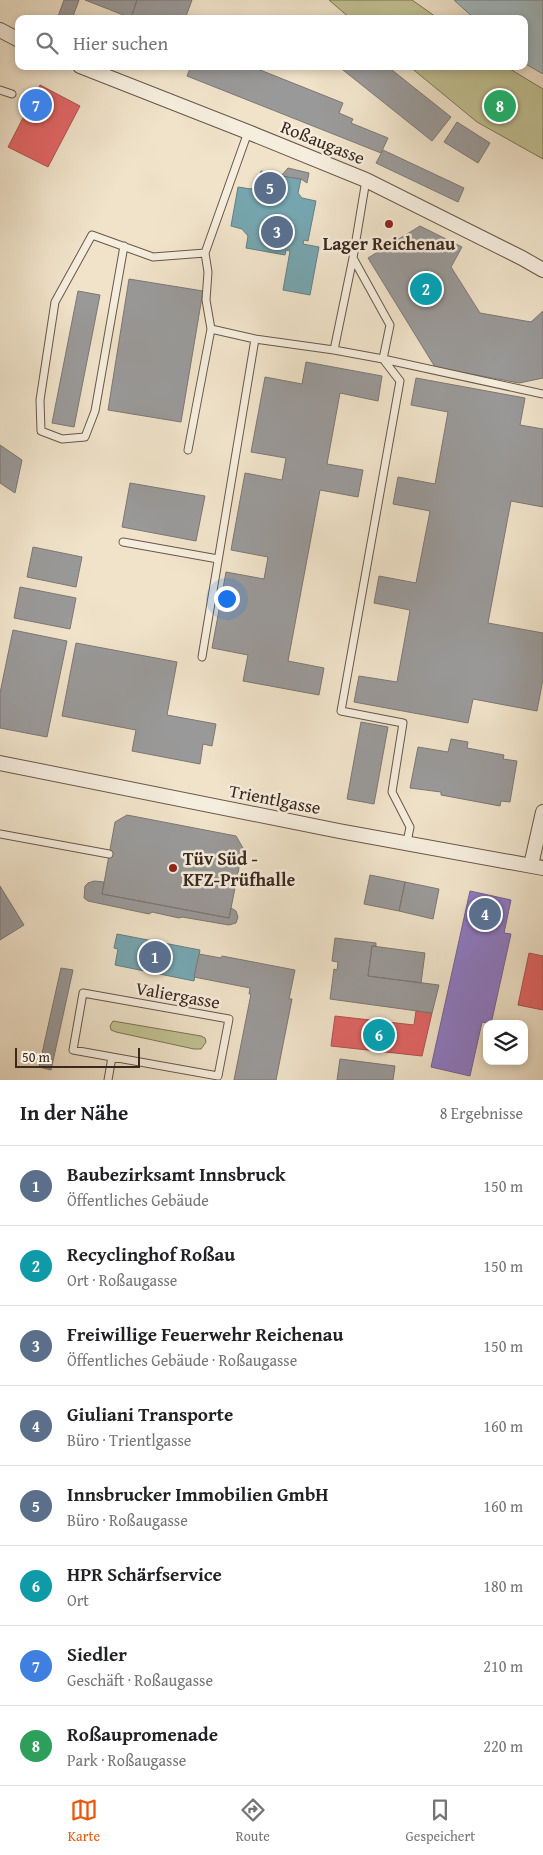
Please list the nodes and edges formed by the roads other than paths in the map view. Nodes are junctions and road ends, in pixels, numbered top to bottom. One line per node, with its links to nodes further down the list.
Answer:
1 (0, 30): 2 (street)
2 (15, 38)
3 (0, 39): 4 (street)
4 (15, 43)
5 (90, 70): 8 (street, Roßaugasse)
6 (0, 90): 7 (lane)
7 (12, 94)
8 (248, 132): 9 (street, Roßaugasse); 11 (lane)
9 (366, 180): 12 (lane); 13 (street, Roßaugasse)
10 (124, 246): 10 (lane); 11 (lane)
11 (205, 253): 14 (lane)
12 (353, 258): 16 (lane); 17 (lane)
13 (543, 270)
14 (211, 329): 15 (lane); 19 (lane)
15 (254, 339): 16 (lane); 21 (lane)
16 (334, 350): 17 (lane)
17 (383, 359): 18 (lane); 26 (lane)
18 (543, 394)
19 (188, 450)
20 (123, 542): 21 (lane)
21 (218, 559): 22 (lane)
22 (202, 657)
23 (0, 763): 26 (street, Trientlgasse)
24 (543, 812): 28 (street)
25 (0, 834): 27 (lane)
26 (408, 842): 28 (street, Trientlgasse)
27 (109, 854)
28 (537, 866)
29 (112, 1057): 29 (lane, Valiergasse); 30 (lane)
30 (108, 1080)

